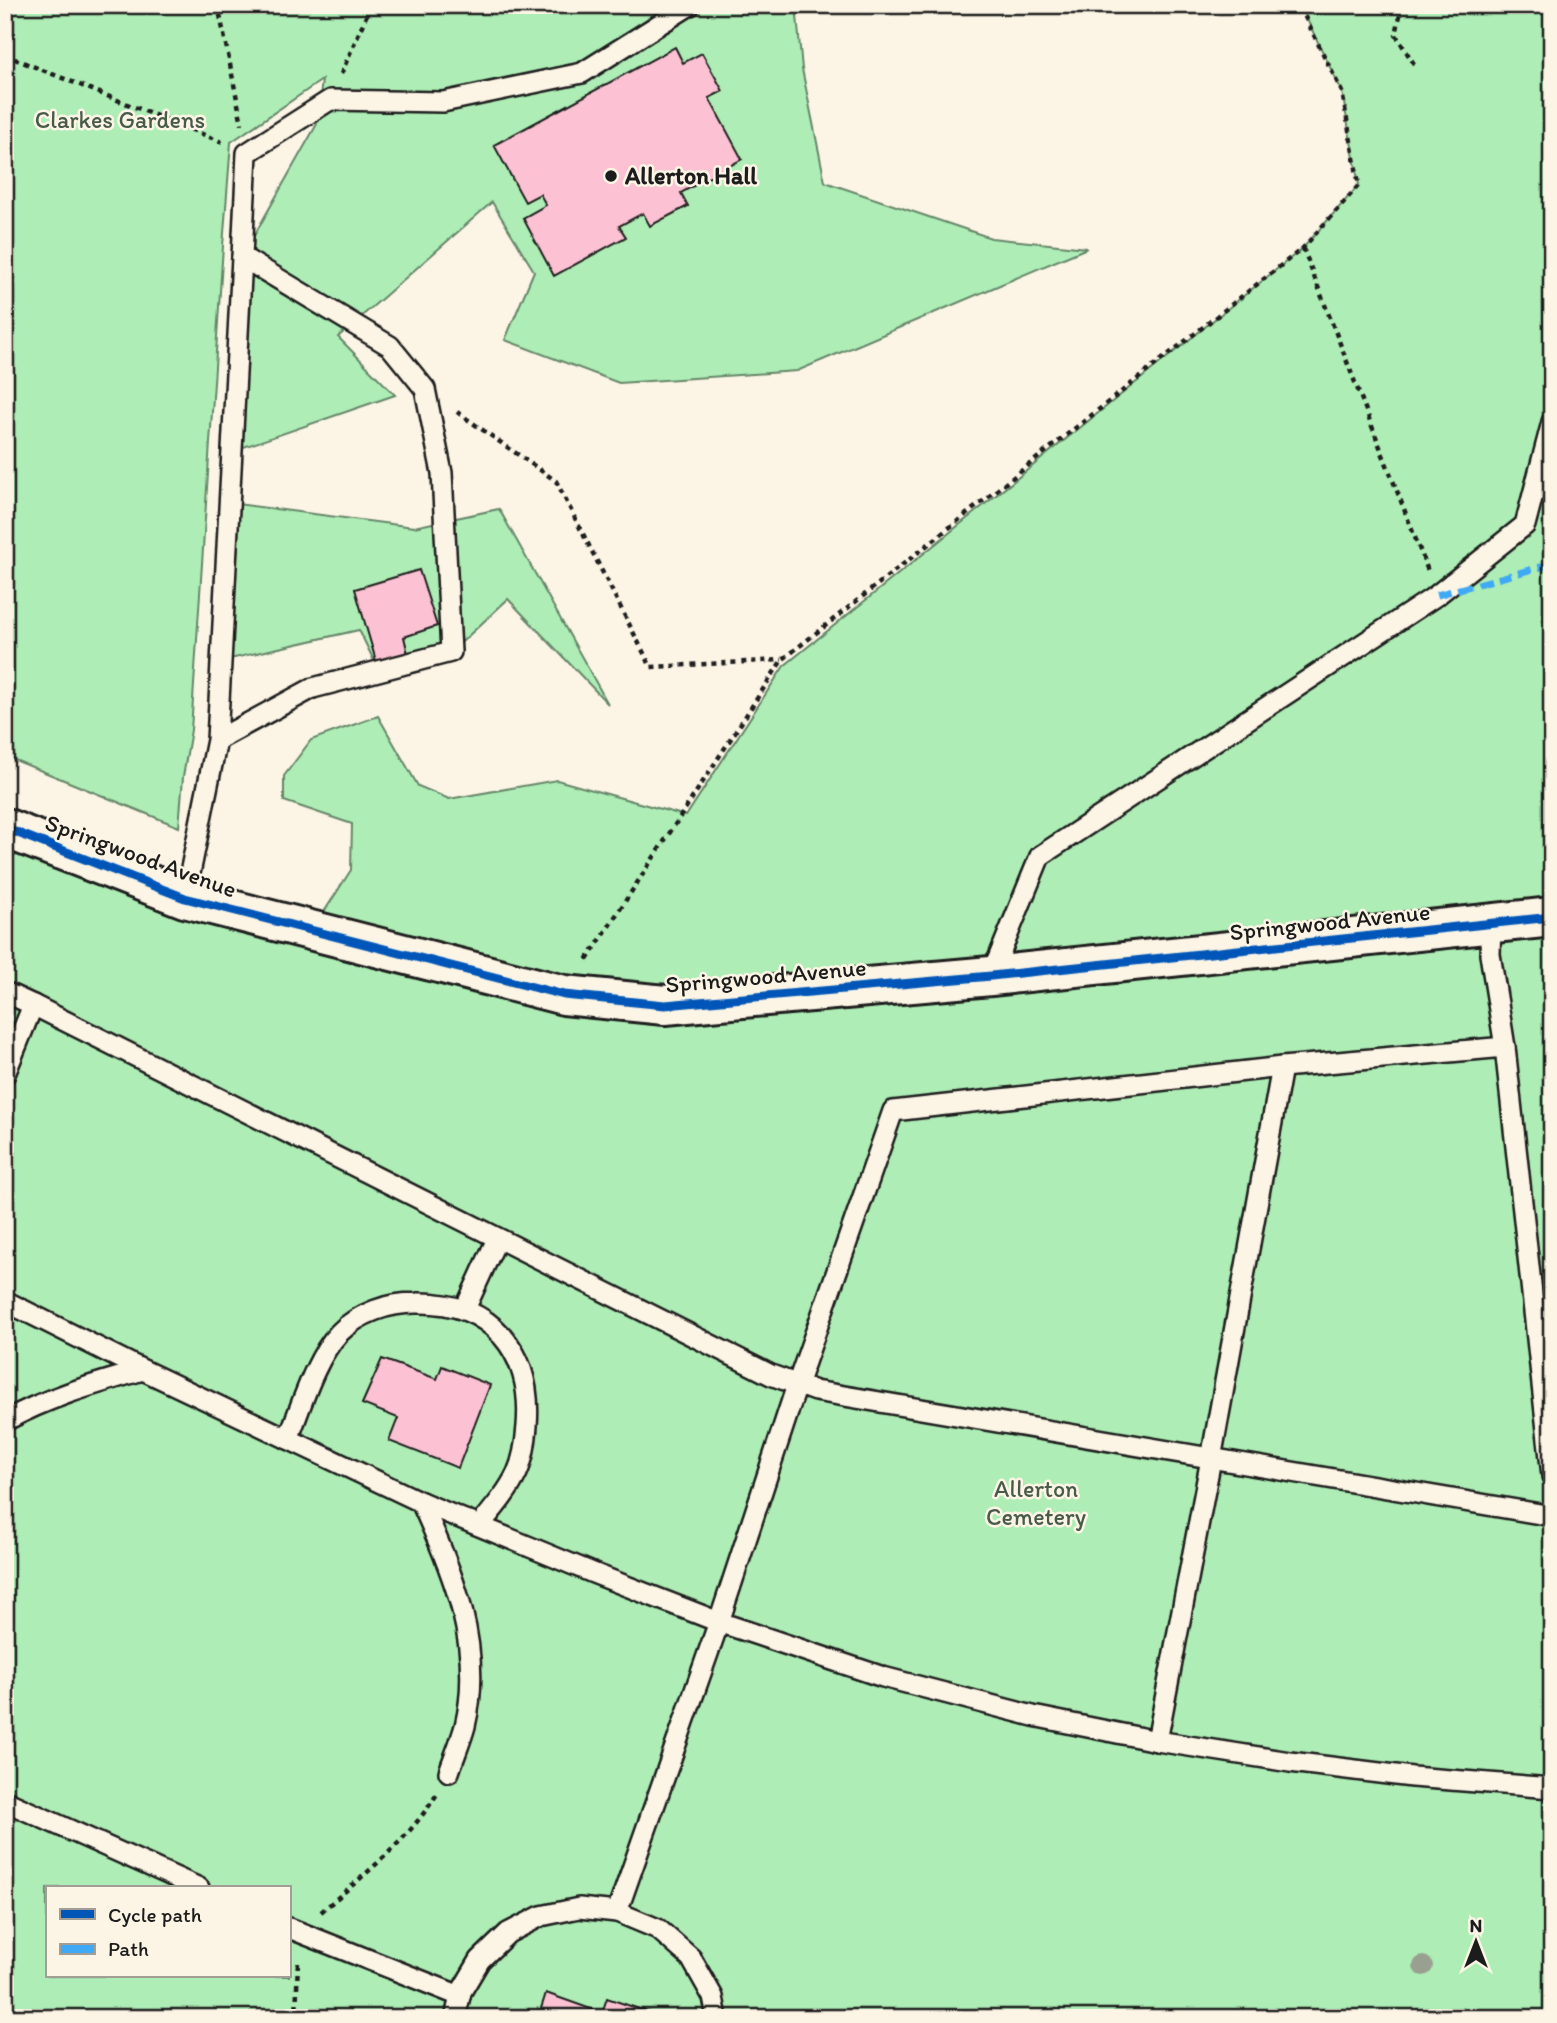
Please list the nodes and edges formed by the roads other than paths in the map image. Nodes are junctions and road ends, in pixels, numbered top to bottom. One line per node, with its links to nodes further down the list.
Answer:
1 (691, 5): 2 (lane)
2 (242, 257): 4 (lane); 4 (lane)
3 (1552, 422): 9 (lane)
4 (217, 740): 6 (lane)
5 (5, 828): 6 (street, Springwood Avenue)
6 (185, 898): 9 (street, Springwood Avenue)
7 (1552, 917): 8 (street, Springwood Avenue)
8 (1491, 924): 9 (street, Springwood Avenue); 12 (lane)
9 (991, 976)
10 (5, 992): 11 (lane)
11 (33, 1005): 14 (lane); 15 (lane)
12 (1505, 1047): 13 (lane); 23 (lane)
13 (1282, 1067): 19 (lane); 22 (lane)
14 (5, 1074)
15 (497, 1238): 17 (lane); 19 (lane)
16 (5, 1301): 18 (lane)
17 (465, 1309): 21 (lane); 26 (lane)
18 (143, 1370): 20 (lane); 21 (lane)
19 (797, 1385): 22 (lane); 27 (lane)
20 (5, 1421)
21 (288, 1438): 24 (lane)
22 (1211, 1459): 25 (lane); 28 (lane)
23 (1552, 1476)
24 (421, 1502): 26 (lane); 29 (lane)
25 (1552, 1516)
26 (480, 1525): 27 (lane)
27 (719, 1622): 28 (lane); 33 (lane)
28 (1157, 1741): 30 (lane)
29 (449, 1772)
30 (1552, 1787)
31 (5, 1801): 32 (lane)
32 (195, 1886)
33 (617, 1912): 35 (lane); 37 (lane)
34 (293, 1930): 35 (lane)
35 (460, 1996): 36 (lane)
36 (455, 2018)
37 (717, 2018)

